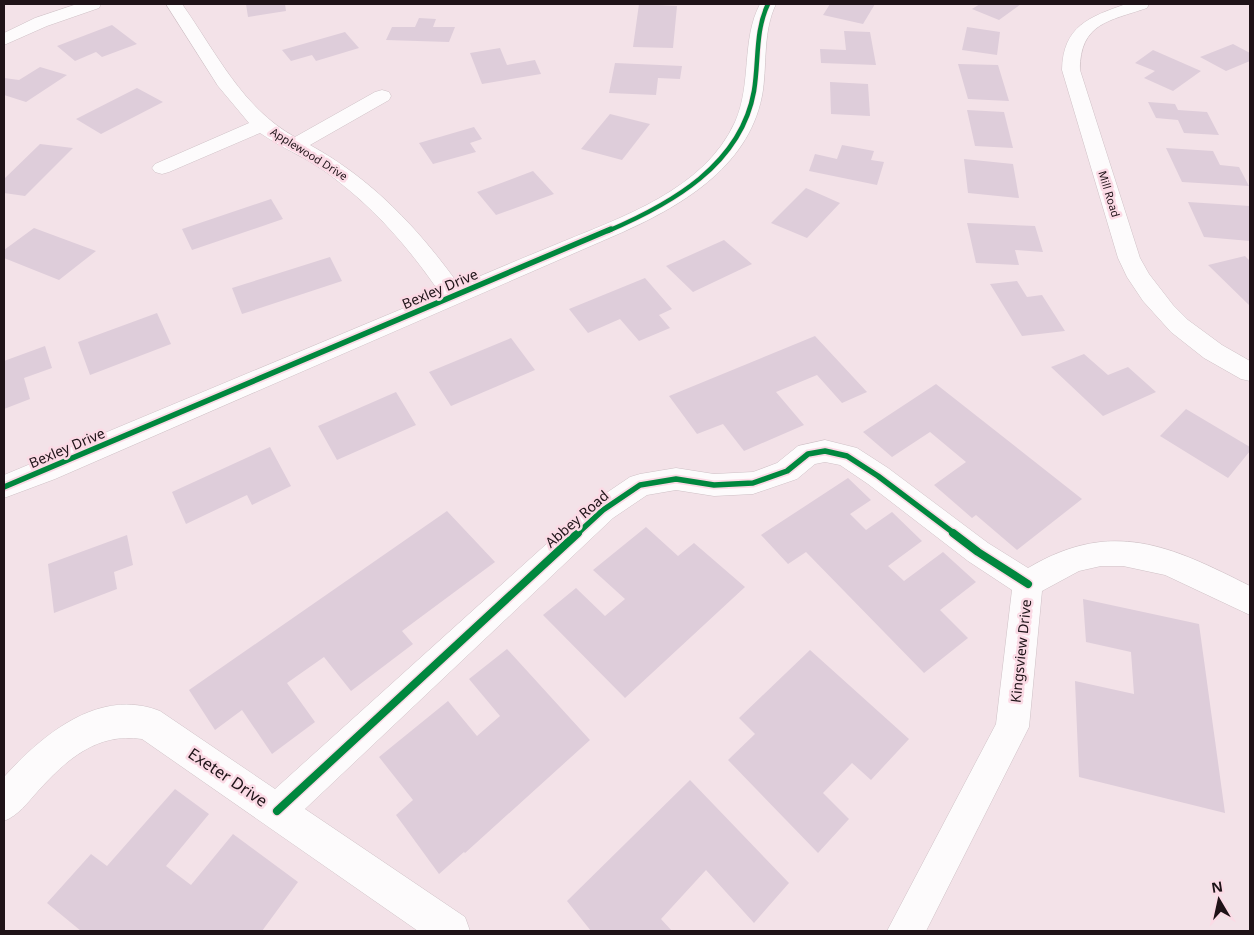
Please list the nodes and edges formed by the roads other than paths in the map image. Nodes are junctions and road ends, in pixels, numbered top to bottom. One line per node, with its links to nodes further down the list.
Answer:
1 (92, 4): 5 (street)
2 (174, 4): 7 (street, Applewood Drive)
3 (768, 4): 10 (street, Bexley Drive)
4 (1141, 4): 11 (street, Mill Road)
5 (4, 40)
6 (382, 96): 8 (street)
7 (262, 125): 8 (street, Applewood Drive); 9 (street)
8 (296, 145): 10 (street, Applewood Drive)
9 (162, 168)
10 (455, 296): 12 (street, Bexley Drive)
11 (1250, 372)
12 (4, 487)
13 (1028, 584): 14 (street, Kingsview Drive); 16 (street, Abbey Road); 18 (street, Kingsview Drive)
14 (1250, 601)
15 (4, 804): 16 (street, Exeter Drive)
16 (277, 811): 17 (street, Exeter Drive)
17 (451, 931)
18 (906, 931)

